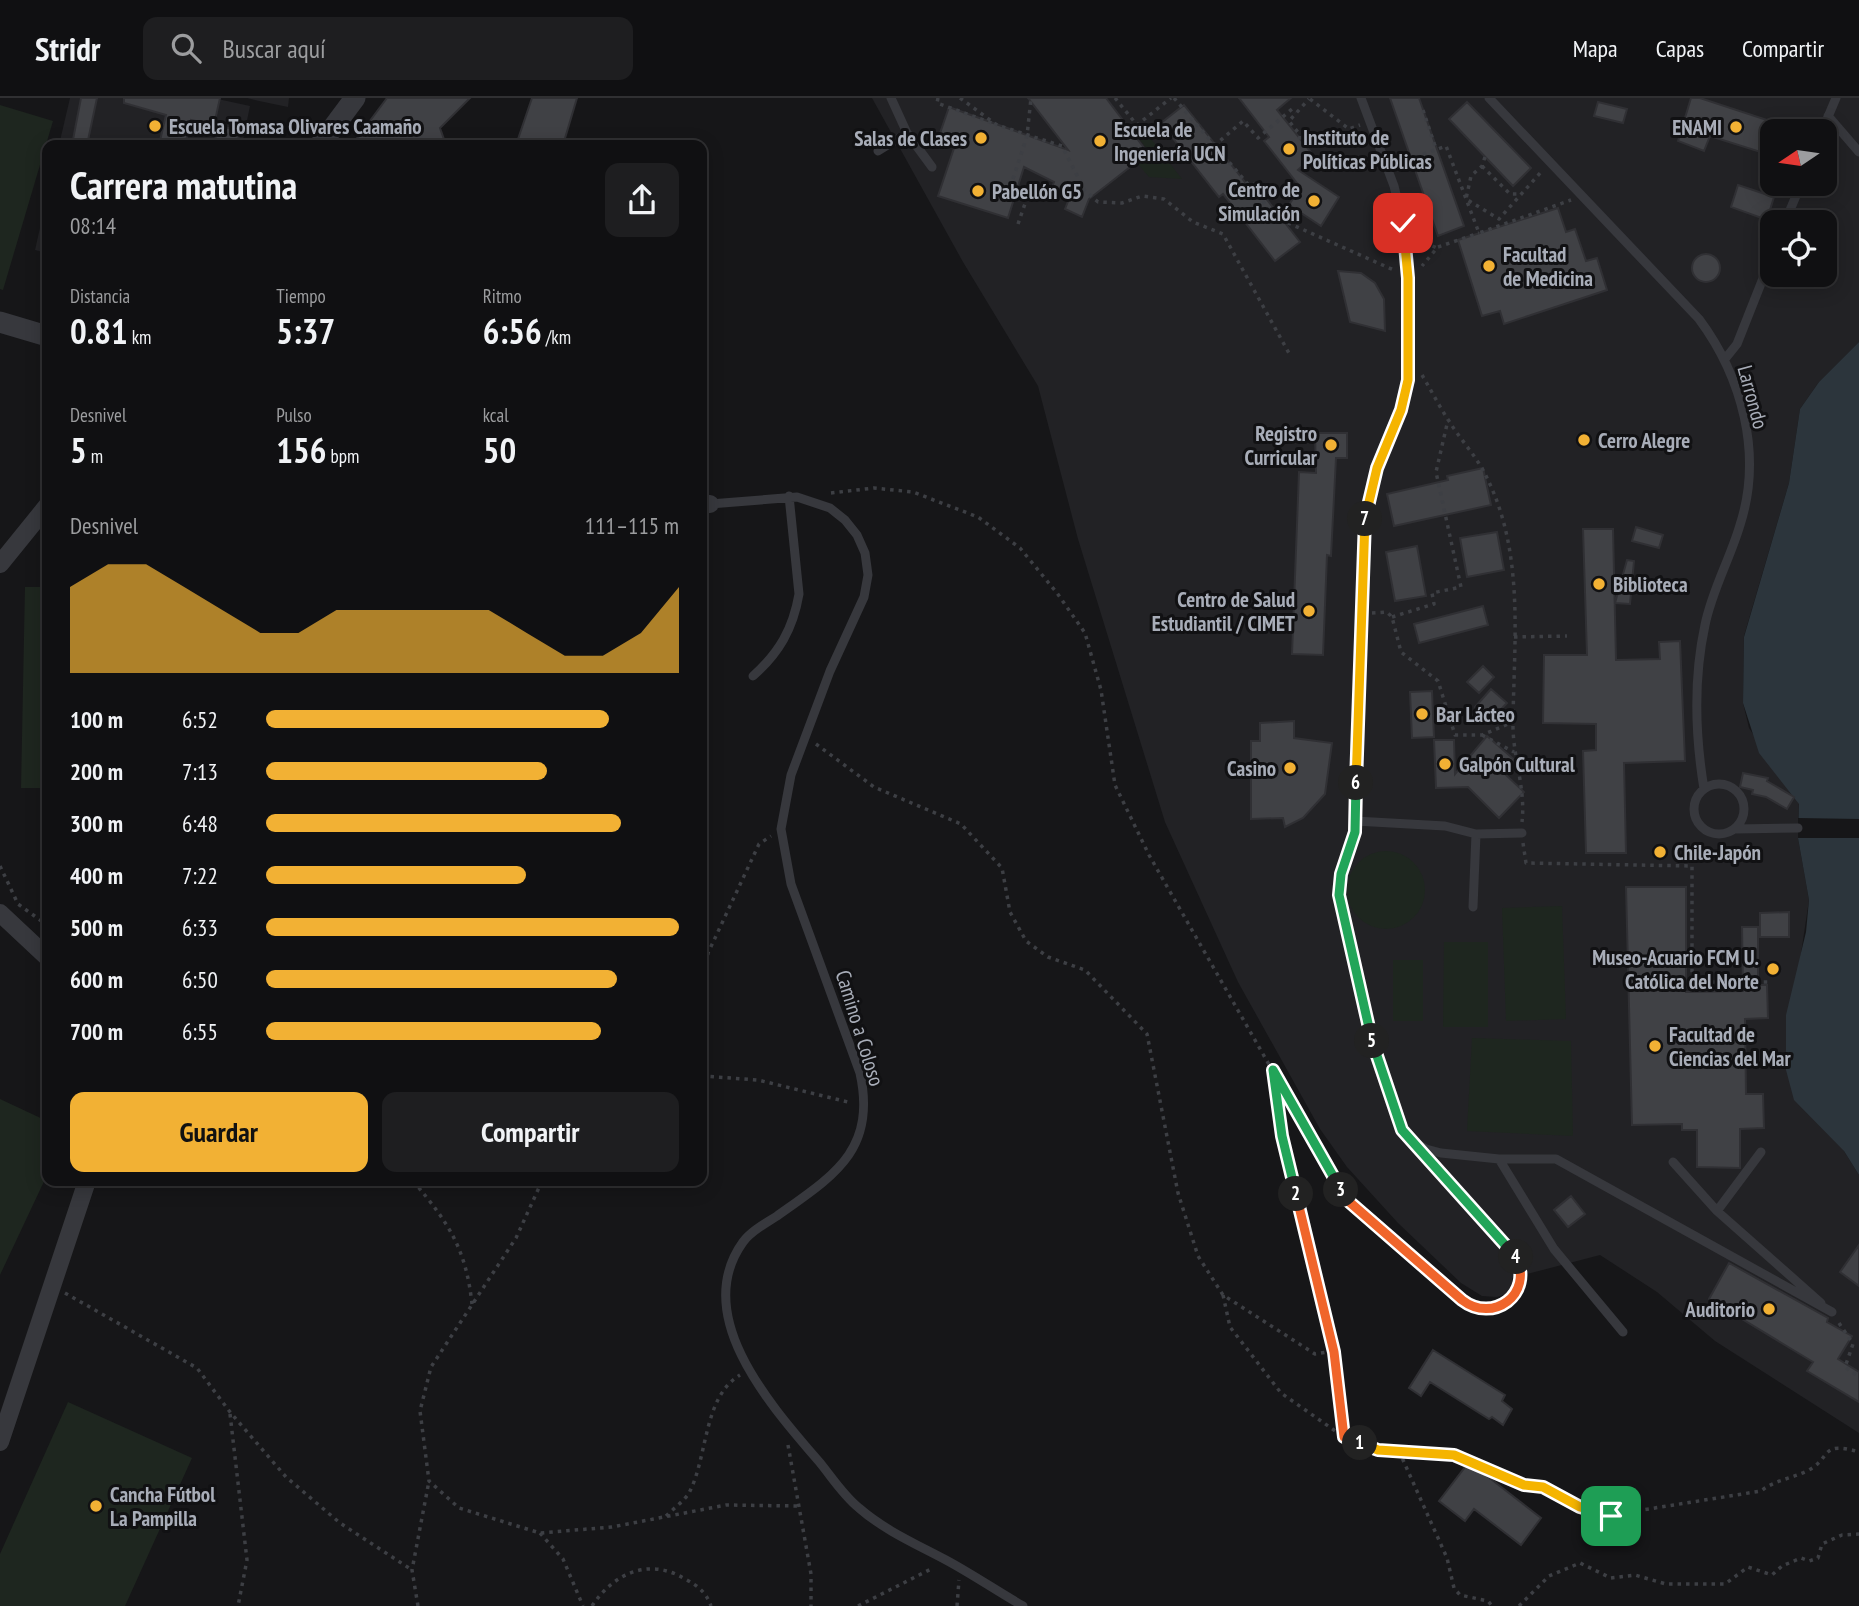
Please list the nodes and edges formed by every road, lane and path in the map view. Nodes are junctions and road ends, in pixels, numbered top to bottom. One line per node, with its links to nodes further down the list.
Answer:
1 (355, 98): 21 (street)
2 (891, 98): 18 (lane)
3 (938, 98): 17 (path)
4 (960, 98): 17 (path)
5 (1031, 98): 19 (path)
6 (1115, 98): 7 (path)
7 (1172, 98): 22 (path)
8 (1310, 98): 13 (path); 16 (path)
9 (1361, 98): 16 (lane)
10 (1489, 98): 32 (lane, Larrondo)
11 (1836, 98): 14 (lane)
12 (1423, 110): 23 (path)
13 (1295, 113): 20 (path); 22 (path)
14 (1828, 116): 15 (lane); 25 (lane)
15 (1827, 119)
16 (1370, 121): 30 (lane)
17 (997, 125): 19 (path)
18 (908, 133): 24 (lane); 28 (lane)
19 (1027, 136): 35 (path); 44 (path)
20 (1298, 137)
21 (324, 140)
22 (1214, 146): 39 (path)
23 (1436, 149): 30 (path); 33 (path)
24 (878, 151)
25 (1859, 152)
26 (1485, 157): 27 (path)
27 (1482, 166): 31 (path); 33 (path)
28 (932, 167)
29 (1546, 167): 31 (path)
30 (1388, 168): 39 (lane)
31 (1519, 194): 34 (path)
32 (1582, 197): 36 (path); 45 (lane, Larrondo)
33 (1466, 199): 34 (path); 37 (path)
34 (1499, 219): 36 (path)
35 (1018, 224)
36 (1490, 229): 37 (path)
37 (1479, 233): 38 (path)
38 (1437, 247)
39 (1408, 278): 43 (lane)
40 (1760, 286): 45 (lane)
41 (0, 322): 42 (street)
42 (42, 335)
43 (1409, 350): 46 (path); 51 (lane)
44 (1290, 355)
45 (1725, 359): 60 (lane, Larrondo)
46 (1448, 420): 52 (path); 54 (path)
47 (793, 496): 48 (lane, Camino a Coloso); 55 (lane); 58 (lane, Camino a Coloso); 74 (path)
48 (707, 504)
49 (42, 512): 50 (street)
50 (0, 564)
51 (1360, 614): 52 (path); 61 (lane)
52 (1392, 617): 57 (path)
53 (1567, 636): 54 (path)
54 (1514, 637): 56 (path)
55 (753, 676)
56 (1513, 722): 57 (path); 59 (path)
57 (1482, 735): 59 (path)
58 (806, 737): 63 (lane, Camino a Coloso); 86 (path)
59 (1514, 752): 65 (path)
60 (1704, 789): 64 (lane); 64 (lane)
61 (1355, 821): 66 (lane); 77 (lane)
62 (1798, 828): 64 (lane)
63 (781, 829): 72 (path); 76 (lane, Camino a Coloso)
64 (1735, 829)
65 (1522, 833): 66 (lane); 73 (path)
66 (1475, 834): 68 (lane)
67 (0, 866): 70 (path)
68 (1474, 907)
69 (0, 913): 71 (street)
70 (42, 921)
71 (42, 952)
72 (707, 960)
73 (1769, 982)
74 (1273, 1070): 77 (path); 90 (path)
75 (707, 1076): 76 (path)
76 (865, 1106): 91 (lane, Camino a Coloso)
77 (1419, 1146): 79 (lane)
78 (1761, 1152): 84 (lane)
79 (1499, 1159): 88 (lane); 89 (lane)
80 (1673, 1162): 84 (lane)
81 (85, 1186): 85 (street)
82 (417, 1186): 87 (path)
83 (539, 1186): 87 (path)
84 (1717, 1211): 88 (lane)
85 (51, 1285): 93 (path); 96 (street)
86 (1223, 1295): 90 (path); 95 (path)
87 (472, 1307): 99 (path)
88 (1832, 1312): 92 (path)
89 (1623, 1332)
90 (1334, 1352): 95 (path)
91 (751, 1369): 94 (lane, Camino a Coloso); 101 (path)
92 (1859, 1377)
93 (230, 1412): 106 (path); 107 (path)
94 (786, 1426): 100 (path); 104 (lane, Camino a Coloso)
95 (1344, 1437): 97 (path)
96 (0, 1442)
97 (1399, 1451): 98 (path); 116 (path)
98 (1859, 1452)
99 (429, 1481): 102 (path); 106 (path)
100 (798, 1506): 101 (path); 112 (path)
101 (665, 1517): 102 (path)
102 (540, 1533): 109 (path)
103 (1859, 1534): 117 (path)
104 (948, 1561): 105 (lane, Camino a Coloso); 113 (path)
105 (960, 1569): 114 (path); 115 (lane, Camino a Coloso)
106 (412, 1570): 108 (path)
107 (238, 1606)
108 (418, 1606)
109 (583, 1606)
110 (592, 1606): 111 (path)
111 (711, 1606)
112 (811, 1606)
113 (858, 1606)
114 (957, 1606)
115 (1023, 1606)
116 (1492, 1606)
117 (1519, 1606)

